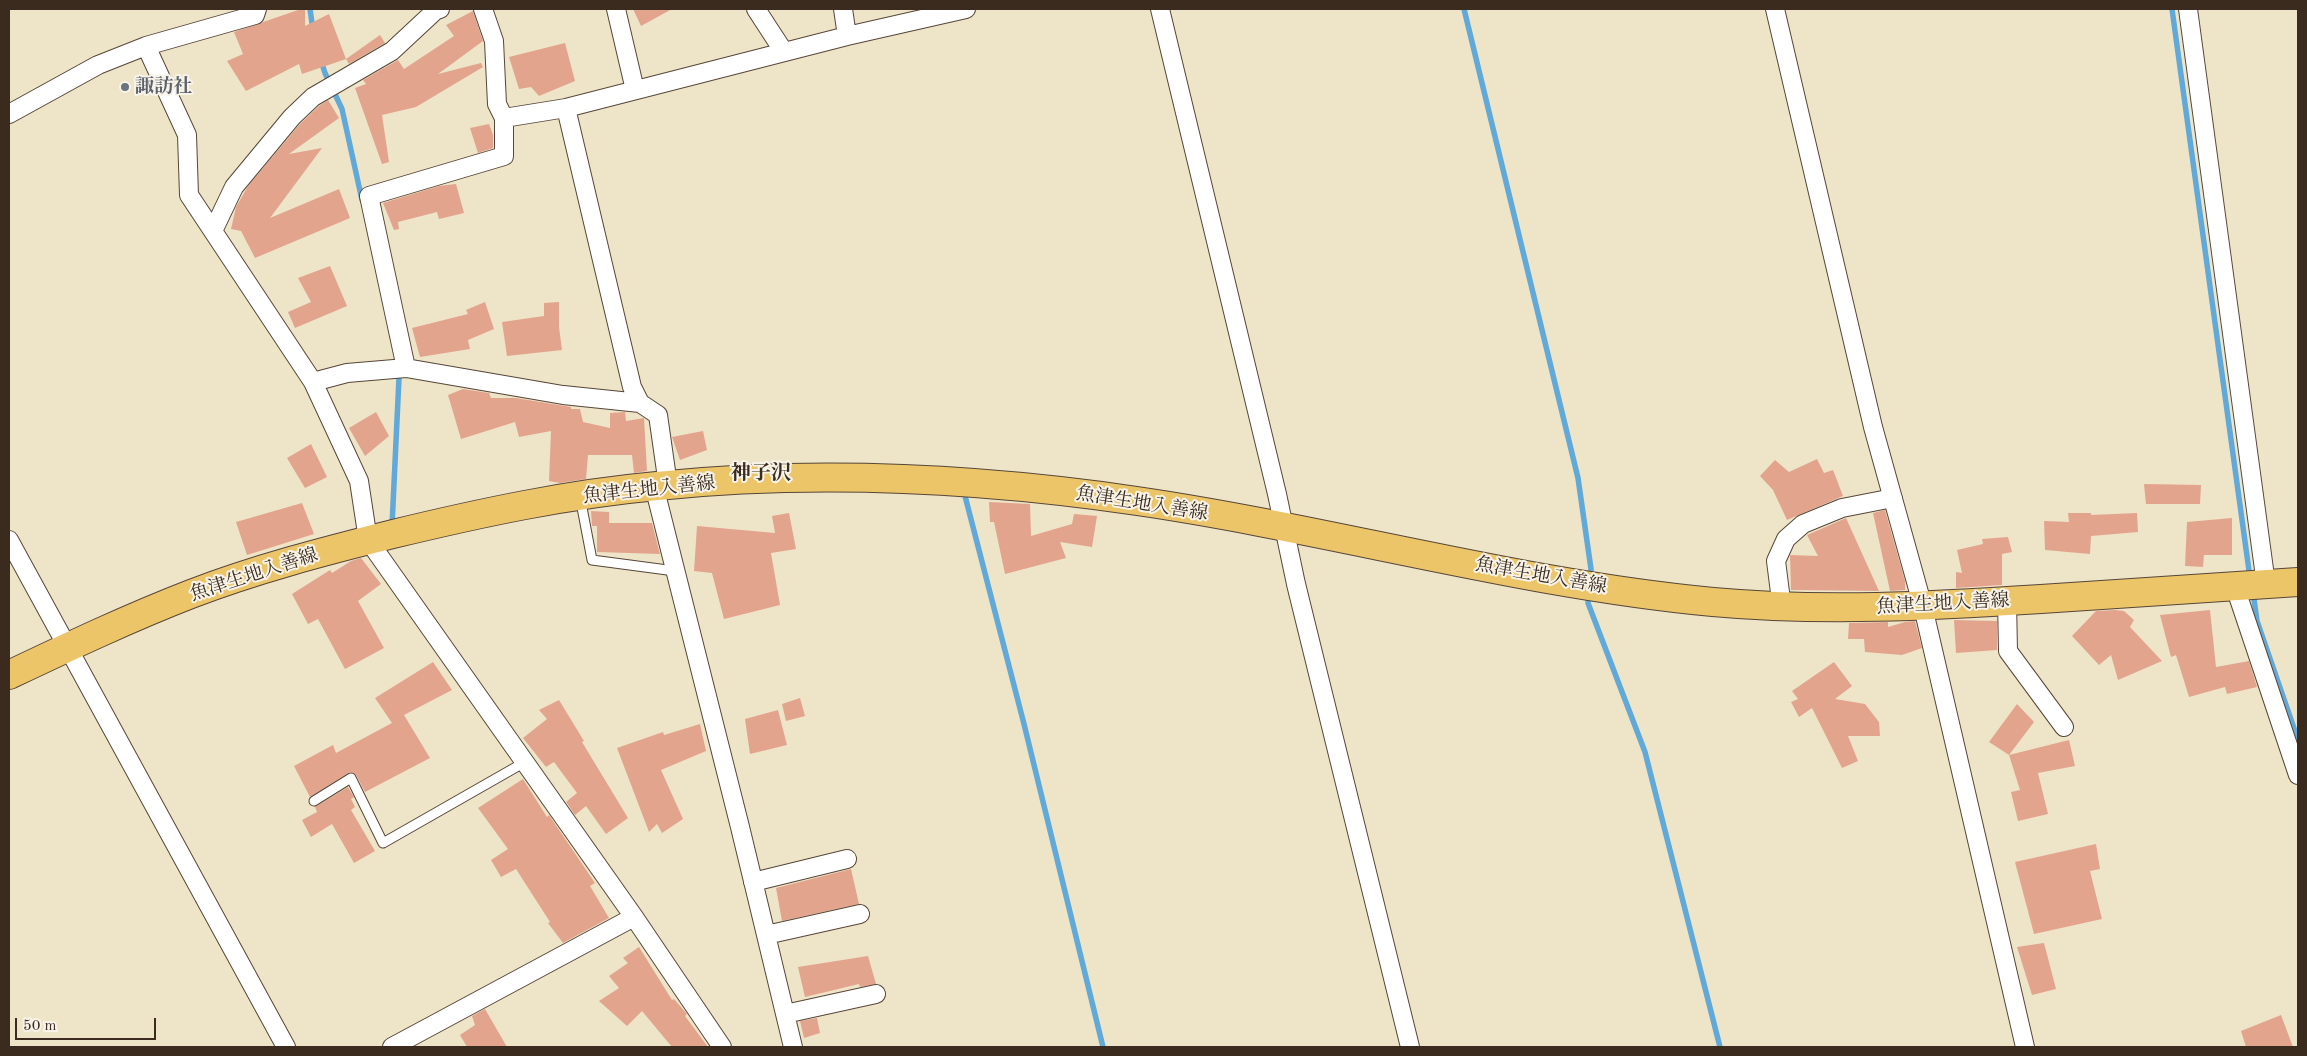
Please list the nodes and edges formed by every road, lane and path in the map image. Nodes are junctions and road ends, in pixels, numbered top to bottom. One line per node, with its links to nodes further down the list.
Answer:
1 (257, 9): 12 (street)
2 (440, 9): 18 (street)
3 (483, 9): 17 (street)
4 (616, 9): 14 (street)
5 (756, 9): 13 (street)
6 (843, 9): 11 (street)
7 (966, 9): 11 (street)
8 (1160, 9): 25 (street)
9 (1775, 9): 24 (street)
10 (2188, 9): 30 (street)
11 (847, 36): 13 (street)
12 (146, 46): 16 (street); 18 (street)
13 (784, 52): 14 (street)
14 (635, 90): 15 (street)
15 (566, 108): 17 (street); 21 (street)
16 (9, 114)
17 (504, 118): 19 (street)
18 (213, 231): 20 (street)
19 (406, 368): 20 (street); 21 (street)
20 (313, 382): 27 (street)
21 (640, 403): 22 (street)
22 (661, 485): 23 (main road, 魚津生地入善線); 25 (main road, 魚津生地入善線); 28 (street)
23 (580, 497): 27 (main road, 魚津生地入善線); 28 (lane)
24 (1893, 498): 33 (street); 34 (street)
25 (1282, 527): 34 (main road, 魚津生地入善線); 52 (street)
26 (9, 540): 35 (street)
27 (368, 540): 35 (main road, 魚津生地入善線); 38 (street)
28 (675, 571): 42 (street)
29 (2298, 582): 30 (main road, 魚津生地入善線)
30 (2266, 584): 31 (main road, 魚津生地入善線)
31 (2235, 586): 32 (main road, 魚津生地入善線); 39 (street)
32 (2007, 602): 33 (main road, 魚津生地入善線); 37 (street)
33 (1923, 607): 34 (main road, 魚津生地入善線); 53 (street)
34 (1782, 608)
35 (66, 648): 36 (main road, 魚津生地入善線); 48 (street)
36 (9, 675)
37 (2064, 727)
38 (525, 762): 40 (lane); 44 (street)
39 (2298, 775)
40 (314, 801)
41 (847, 859): 42 (street)
42 (753, 882): 45 (street)
43 (860, 914): 45 (street)
44 (634, 917): 49 (street); 50 (street)
45 (766, 935): 47 (street)
46 (876, 994): 47 (street)
47 (785, 1014): 51 (street)
48 (286, 1047)
49 (392, 1047)
50 (722, 1047)
51 (793, 1047)
52 (1410, 1047)
53 (2026, 1047)

